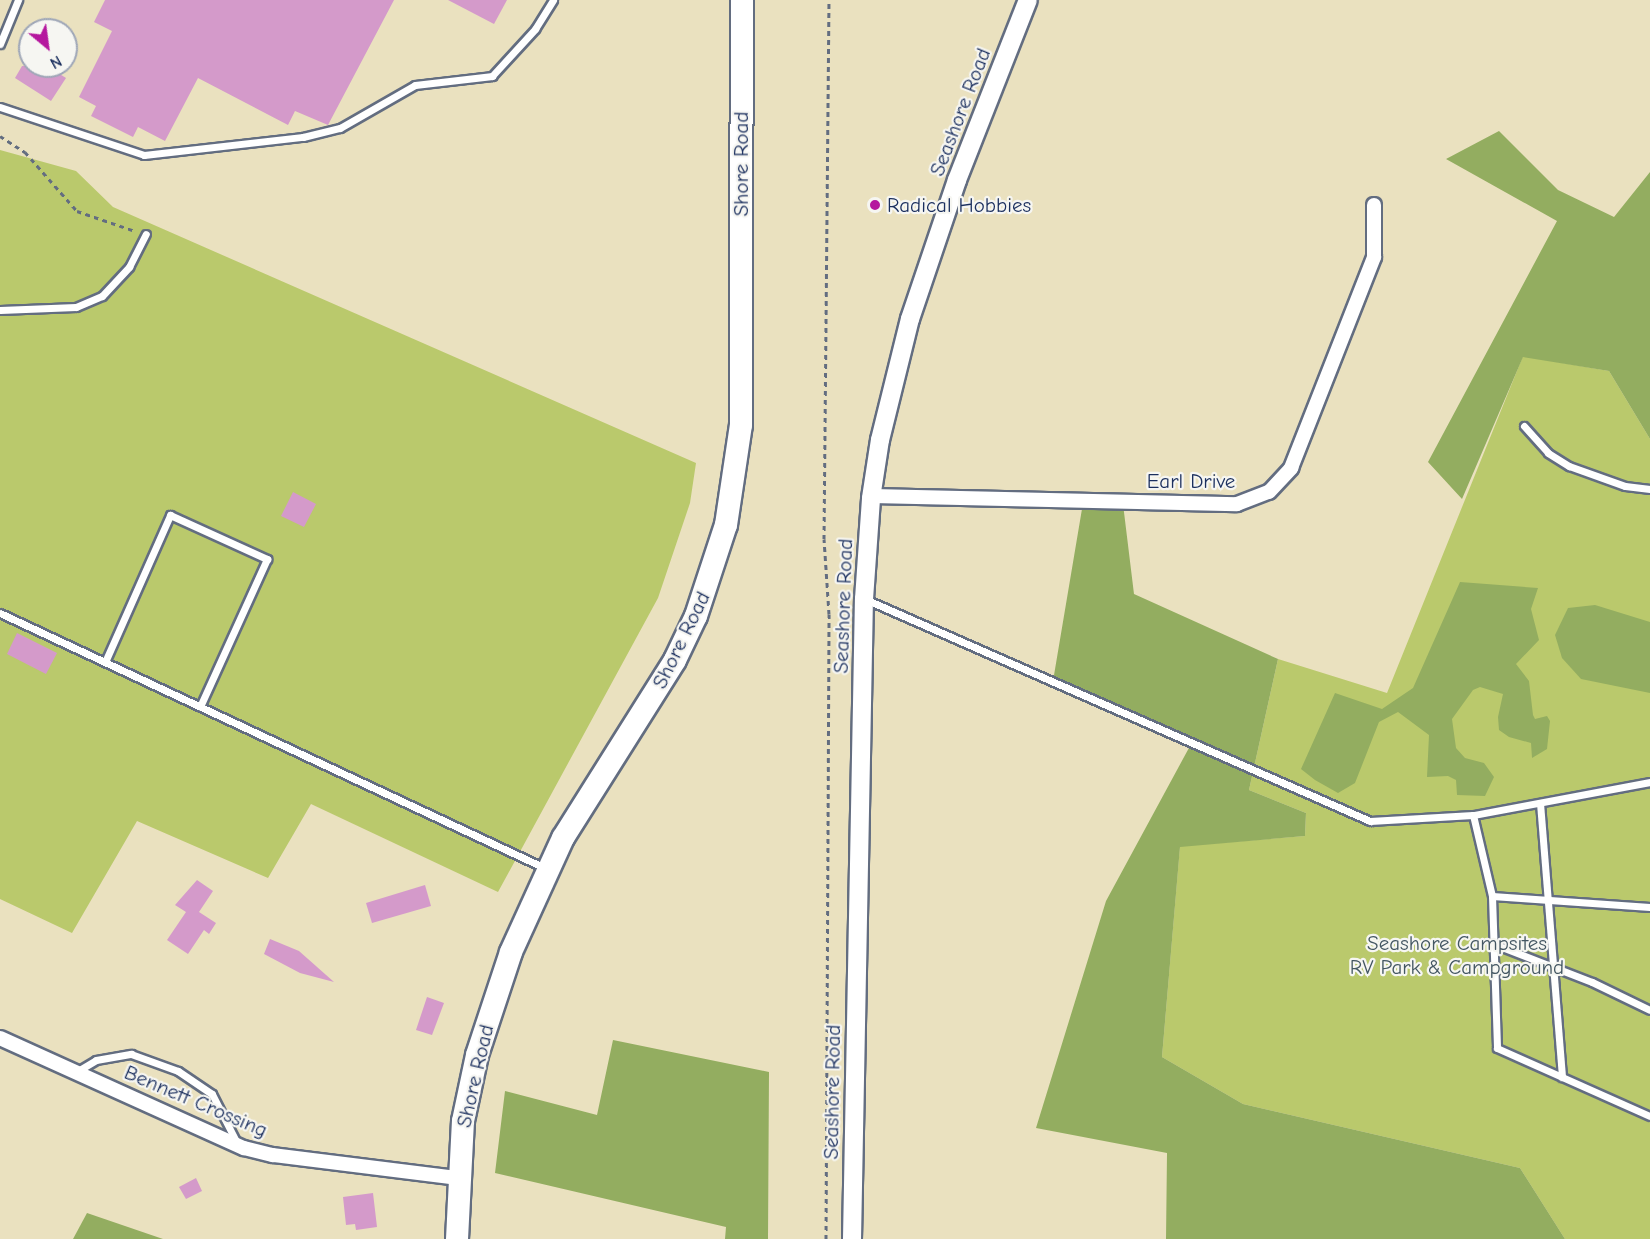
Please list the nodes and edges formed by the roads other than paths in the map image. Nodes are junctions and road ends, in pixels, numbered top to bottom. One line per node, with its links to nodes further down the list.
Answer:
1 (18, 0): 5 (lane)
2 (553, 0): 6 (lane)
3 (742, 0): 20 (main road, Shore Road)
4 (1028, 0): 12 (street, Seashore Road)
5 (0, 44)
6 (0, 107)
7 (1374, 205): 12 (street, Earl Drive)
8 (146, 234): 9 (lane)
9 (0, 310)
10 (1524, 426): 11 (lane)
11 (1650, 489)
12 (872, 496): 13 (street, Seashore Road)
13 (864, 599): 19 (lane); 34 (street, Seashore Road)
14 (0, 613): 15 (lane)
15 (105, 662): 16 (lane); 16 (lane)
16 (200, 707): 20 (lane)
17 (1650, 782): 18 (lane)
18 (1540, 802): 19 (lane); 22 (lane)
19 (1473, 815): 21 (lane)
20 (547, 869): 32 (main road, Shore Road)
21 (1492, 896): 22 (lane); 24 (lane)
22 (1549, 900): 23 (lane); 25 (lane)
23 (1650, 907)
24 (1494, 944): 25 (lane); 29 (lane)
25 (1552, 966): 26 (lane); 29 (lane)
26 (1650, 1010)
27 (0, 1038): 28 (street, Bennett Crossing)
28 (75, 1072): 31 (street, Bennett Crossing); 31 (lane)
29 (1562, 1077): 30 (lane)
30 (1650, 1116)
31 (238, 1146): 32 (street, Bennett Crossing)
32 (458, 1178): 33 (main road, Shore Road)
33 (457, 1239)
34 (852, 1239)

